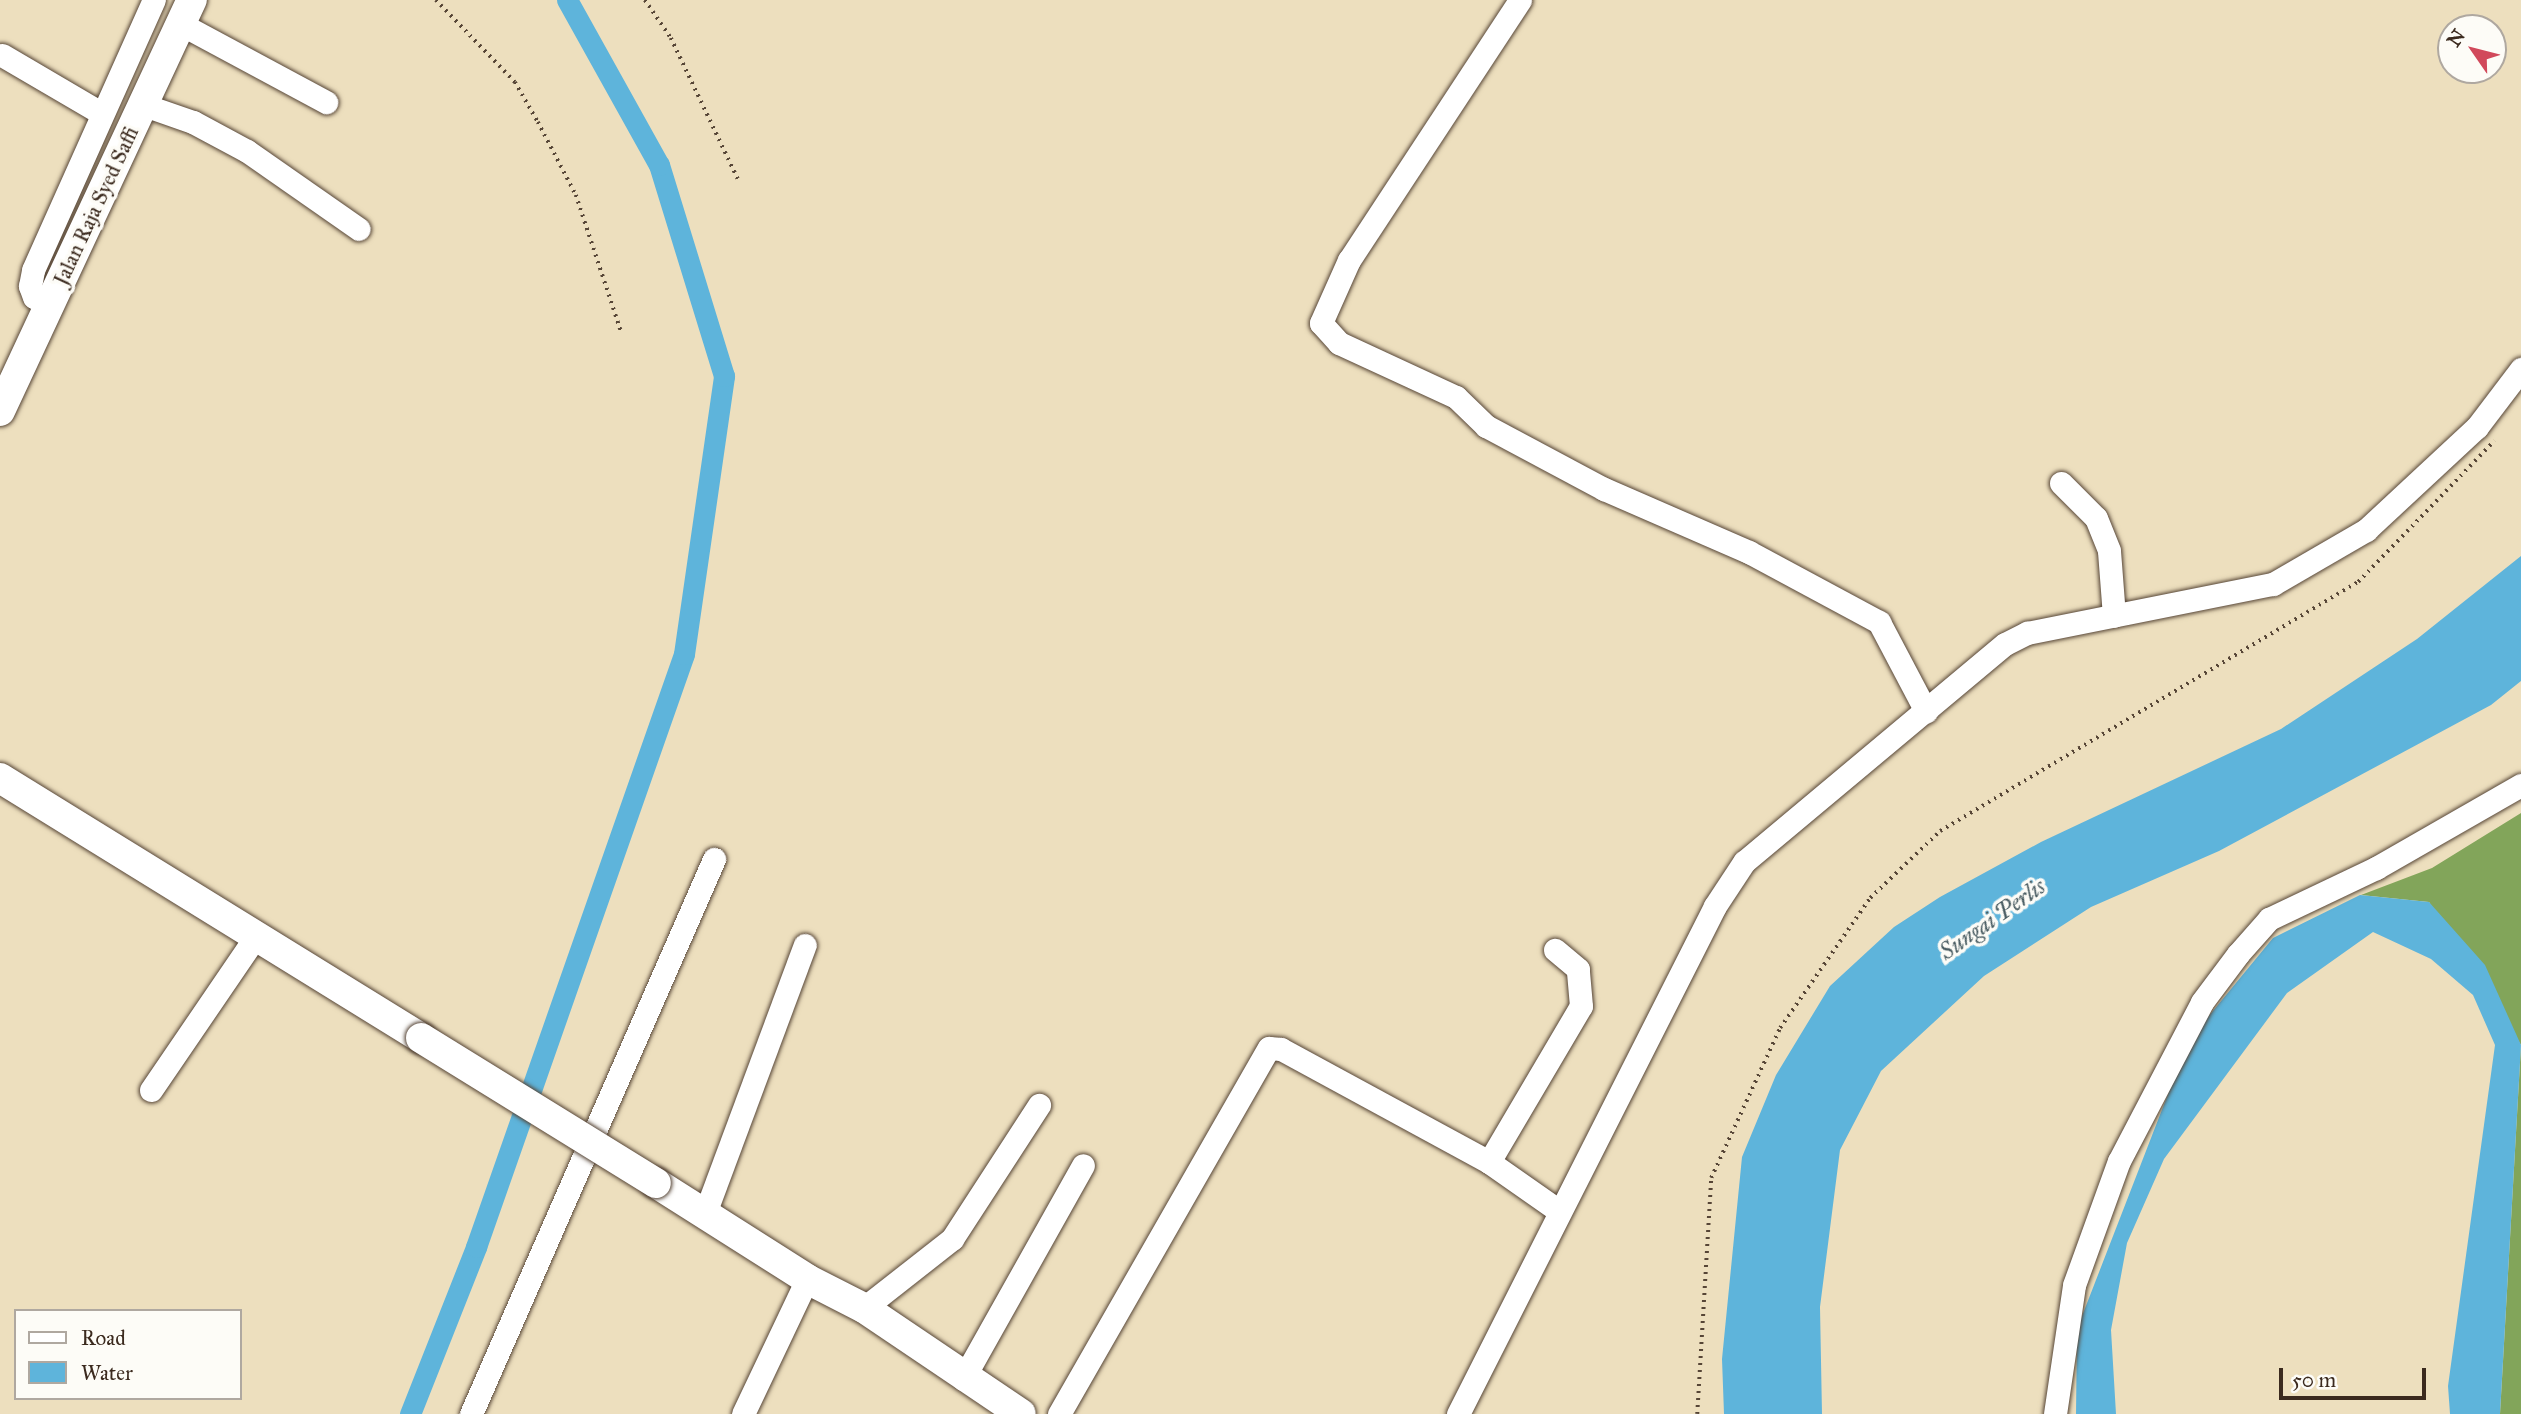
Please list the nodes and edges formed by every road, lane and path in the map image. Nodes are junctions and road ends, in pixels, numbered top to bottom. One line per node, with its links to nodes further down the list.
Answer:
1 (154, 0): 9 (street)
2 (436, 0): 13 (path)
3 (645, 0): 10 (path)
4 (1520, 0): 19 (street)
5 (186, 12): 7 (street); 8 (main road, Jalan Raja Syed Saffi)
6 (2, 55): 9 (street)
7 (326, 103)
8 (144, 105): 11 (street); 12 (main road, Jalan Raja Syed Saffi)
9 (101, 113): 12 (street)
10 (738, 179)
11 (359, 229)
12 (49, 306): 15 (main road, Jalan Raja Syed Saffi)
13 (621, 331)
14 (2521, 369): 18 (street)
15 (0, 411)
16 (2500, 435): 40 (path)
17 (2061, 484): 18 (street)
18 (2114, 616): 19 (street)
19 (1926, 711): 30 (street)
20 (0, 778): 23 (main road)
21 (2521, 785): 41 (street)
22 (714, 859): 35 (street)
23 (254, 939): 26 (street); 31 (main road, bridge)
24 (805, 945): 31 (street)
25 (1555, 950): 28 (street)
26 (151, 1090)
27 (1039, 1105): 33 (street)
28 (1489, 1162): 30 (street); 38 (street)
29 (1083, 1165): 34 (street)
30 (1559, 1211): 39 (street)
31 (704, 1216): 32 (main road)
32 (807, 1279): 33 (main road); 36 (street)
33 (864, 1308): 34 (main road)
34 (963, 1379): 37 (main road)
35 (471, 1414)
36 (743, 1414)
37 (1021, 1414)
38 (1059, 1414)
39 (1458, 1414)
40 (1697, 1414)
41 (2055, 1414)

